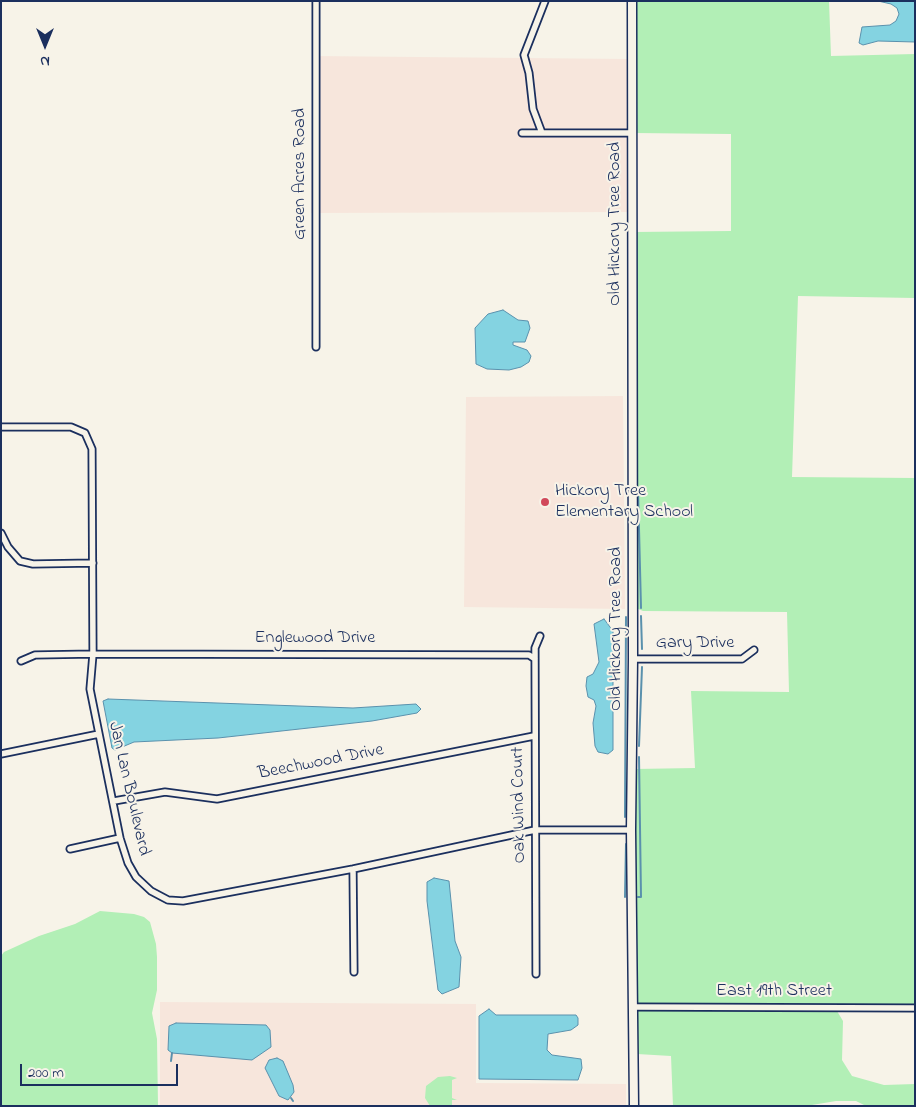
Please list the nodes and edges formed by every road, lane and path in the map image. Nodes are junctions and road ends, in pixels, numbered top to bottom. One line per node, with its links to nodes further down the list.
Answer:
1 (316, 1): 7 (street, Green Acres Road)
2 (545, 1): 6 (street)
3 (632, 1): 4 (street, Old Hickory Tree Road)
4 (631, 132): 6 (street); 15 (street, Old Hickory Tree Road)
5 (522, 133): 6 (street)
6 (542, 133)
7 (316, 346)
8 (1, 427): 10 (street, Jan Lan Boulevard)
9 (1, 533): 10 (street)
10 (93, 562): 13 (street, Jan Lan Boulevard)
11 (540, 636): 14 (street, Oak Wind Court)
12 (754, 650): 15 (street, Gary Drive)
13 (93, 654): 14 (street, Englewood Drive); 16 (street, Englewood Drive); 17 (street, Jan Lan Boulevard)
14 (535, 659): 18 (street, Oak Wind Court)
15 (633, 659): 22 (street, Old Hickory Tree Road)
16 (21, 661)
17 (99, 734): 19 (street); 20 (street, Jan Lan Boulevard)
18 (534, 736): 20 (street, Beechwood Drive); 21 (street, Oak Wind Court)
19 (1, 754)
20 (114, 801): 23 (street, Jan Lan Boulevard)
21 (535, 830): 22 (street, Jan Lan Boulevard); 25 (street, Jan Lan Boulevard); 27 (street, Oak Wind Court)
22 (631, 830): 28 (street, Old Hickory Tree Road)
23 (120, 838): 24 (street); 25 (street, Jan Lan Boulevard)
24 (70, 849)
25 (353, 869): 26 (street)
26 (354, 972)
27 (536, 974)
28 (634, 1007): 29 (street, East 19th Street); 30 (street, Old Hickory Tree Road)
29 (915, 1008)
30 (634, 1106)

